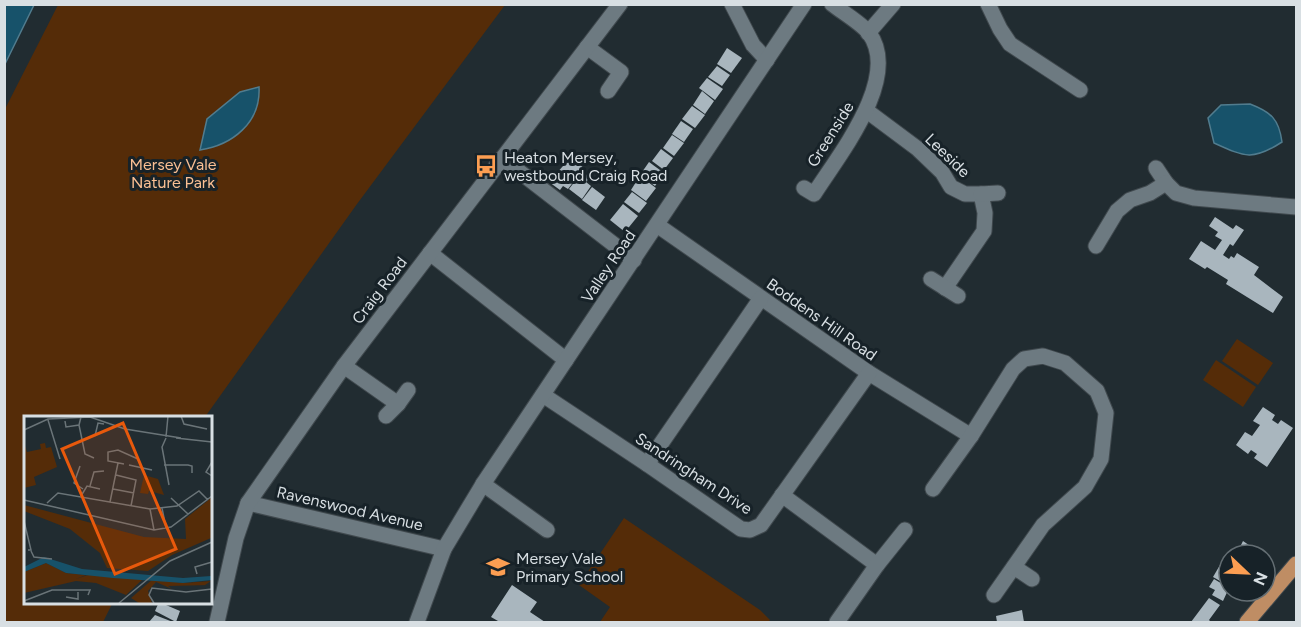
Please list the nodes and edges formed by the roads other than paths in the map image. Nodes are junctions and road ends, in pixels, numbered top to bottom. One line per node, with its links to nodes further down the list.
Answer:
1 (620, 4): 8 (street, Craig Road)
2 (732, 4): 9 (street)
3 (804, 4): 9 (street, Valley Road)
4 (832, 4): 7 (street)
5 (893, 4): 7 (street)
6 (988, 4): 10 (street)
7 (868, 33): 12 (street, Greenside)
8 (587, 47): 11 (street); 13 (street, Craig Road)
9 (767, 60): 20 (street, Valley Road)
10 (1080, 90)
11 (608, 91)
12 (867, 111): 16 (street, Greenside); 18 (street, Leeside)
13 (503, 159): 22 (street, Craig Road); 23 (street)
14 (1156, 168): 15 (street)
15 (1166, 183): 19 (street); 21 (street)
16 (809, 191)
17 (998, 193): 18 (street)
18 (981, 194): 24 (street, Leeside)
19 (1296, 207)
20 (657, 225): 23 (street, Valley Road); 25 (street, Boddens Hill Road)
21 (1096, 246)
22 (430, 253): 26 (street); 27 (street, Craig Road)
23 (634, 260): 26 (street, Valley Road)
24 (931, 279)
25 (761, 298): 28 (street, Boddens Hill Road); 34 (street)
26 (566, 360): 30 (street, Valley Road)
27 (344, 366): 31 (street); 38 (street, Craig Road)
28 (869, 373): 33 (street, Boddens Hill Road); 37 (street, Sandringham Drive)
29 (408, 390): 31 (street)
30 (543, 395): 34 (street, Sandringham Drive); 35 (street, Valley Road)
31 (398, 404): 32 (street)
32 (386, 416)
33 (971, 436): 36 (street); 44 (street)
34 (647, 464): 37 (street, Sandringham Drive)
35 (483, 484): 39 (street); 41 (street, Valley Road)
36 (933, 488)
37 (782, 495): 43 (street)
38 (248, 503): 41 (street, Ravenswood Avenue); 47 (street, Craig Road)
39 (548, 530)
40 (905, 531): 43 (street)
41 (444, 549): 48 (street, Valley Road)
42 (1296, 564): 50 (main road)
43 (877, 565): 49 (street)
44 (1014, 567): 45 (street); 46 (street)
45 (1032, 579)
46 (994, 595)
47 (222, 622)
48 (417, 622)
49 (837, 622)
50 (1247, 622)

